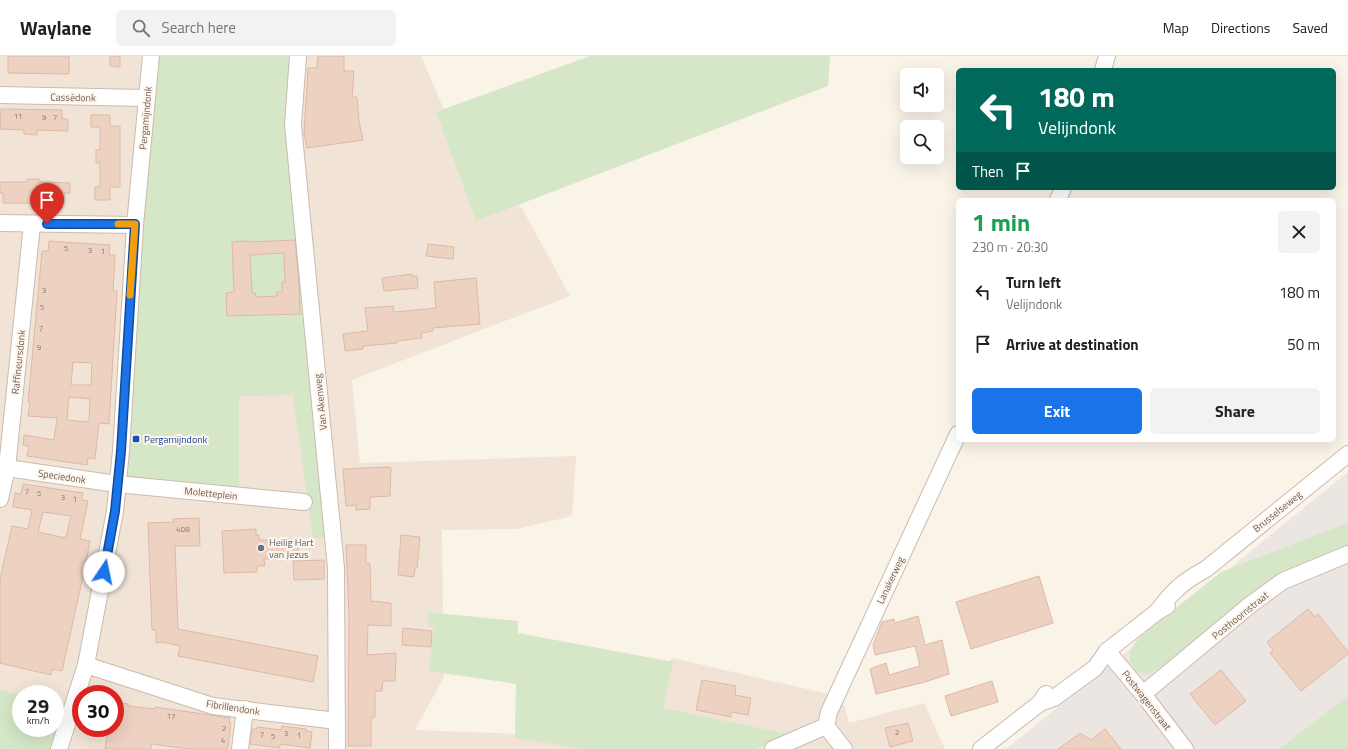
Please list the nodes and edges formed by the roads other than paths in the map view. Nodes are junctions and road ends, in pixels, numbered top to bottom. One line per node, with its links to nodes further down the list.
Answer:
1 (152, 56): 6 (street, Pergamijndonk)
2 (298, 56): 21 (street, Van Akenweg)
3 (1107, 56): 4 (street)
4 (1104, 68)
5 (0, 95): 6 (street, Cassédonk)
6 (146, 98): 9 (street, Pergamijndonk)
7 (0, 223): 8 (street)
8 (32, 224): 9 (street); 12 (street, Raffineursdonk)
9 (135, 224): 13 (street, Pergamijndonk)
10 (956, 438): 22 (street, Lanakerweg)
11 (1348, 454): 17 (street, Brusselseweg)
12 (7, 468): 13 (street, Speciedonk); 14 (street, Raffineursdonk)
13 (117, 484): 15 (street, Moletteplein); 18 (street, Pergamijndonk)
14 (0, 499)
15 (304, 502)
16 (1348, 554): 19 (street, Posthoornstraat)
17 (1107, 651): 19 (street, Postwagenstraat); 28 (street, Brusselseweg)
18 (86, 664): 20 (street, Fibrillendonk); 23 (street, Pergamijndonk)
19 (1143, 694): 29 (street, Postwagenstraat)
20 (244, 709): 21 (street, Fibrillendonk); 24 (street)
21 (337, 720): 25 (street, Van Akenweg)
22 (826, 726): 26 (street); 27 (street)
23 (59, 749)
24 (240, 749)
25 (337, 749)
26 (774, 749)
27 (844, 749)
28 (981, 749)
29 (1186, 749)

